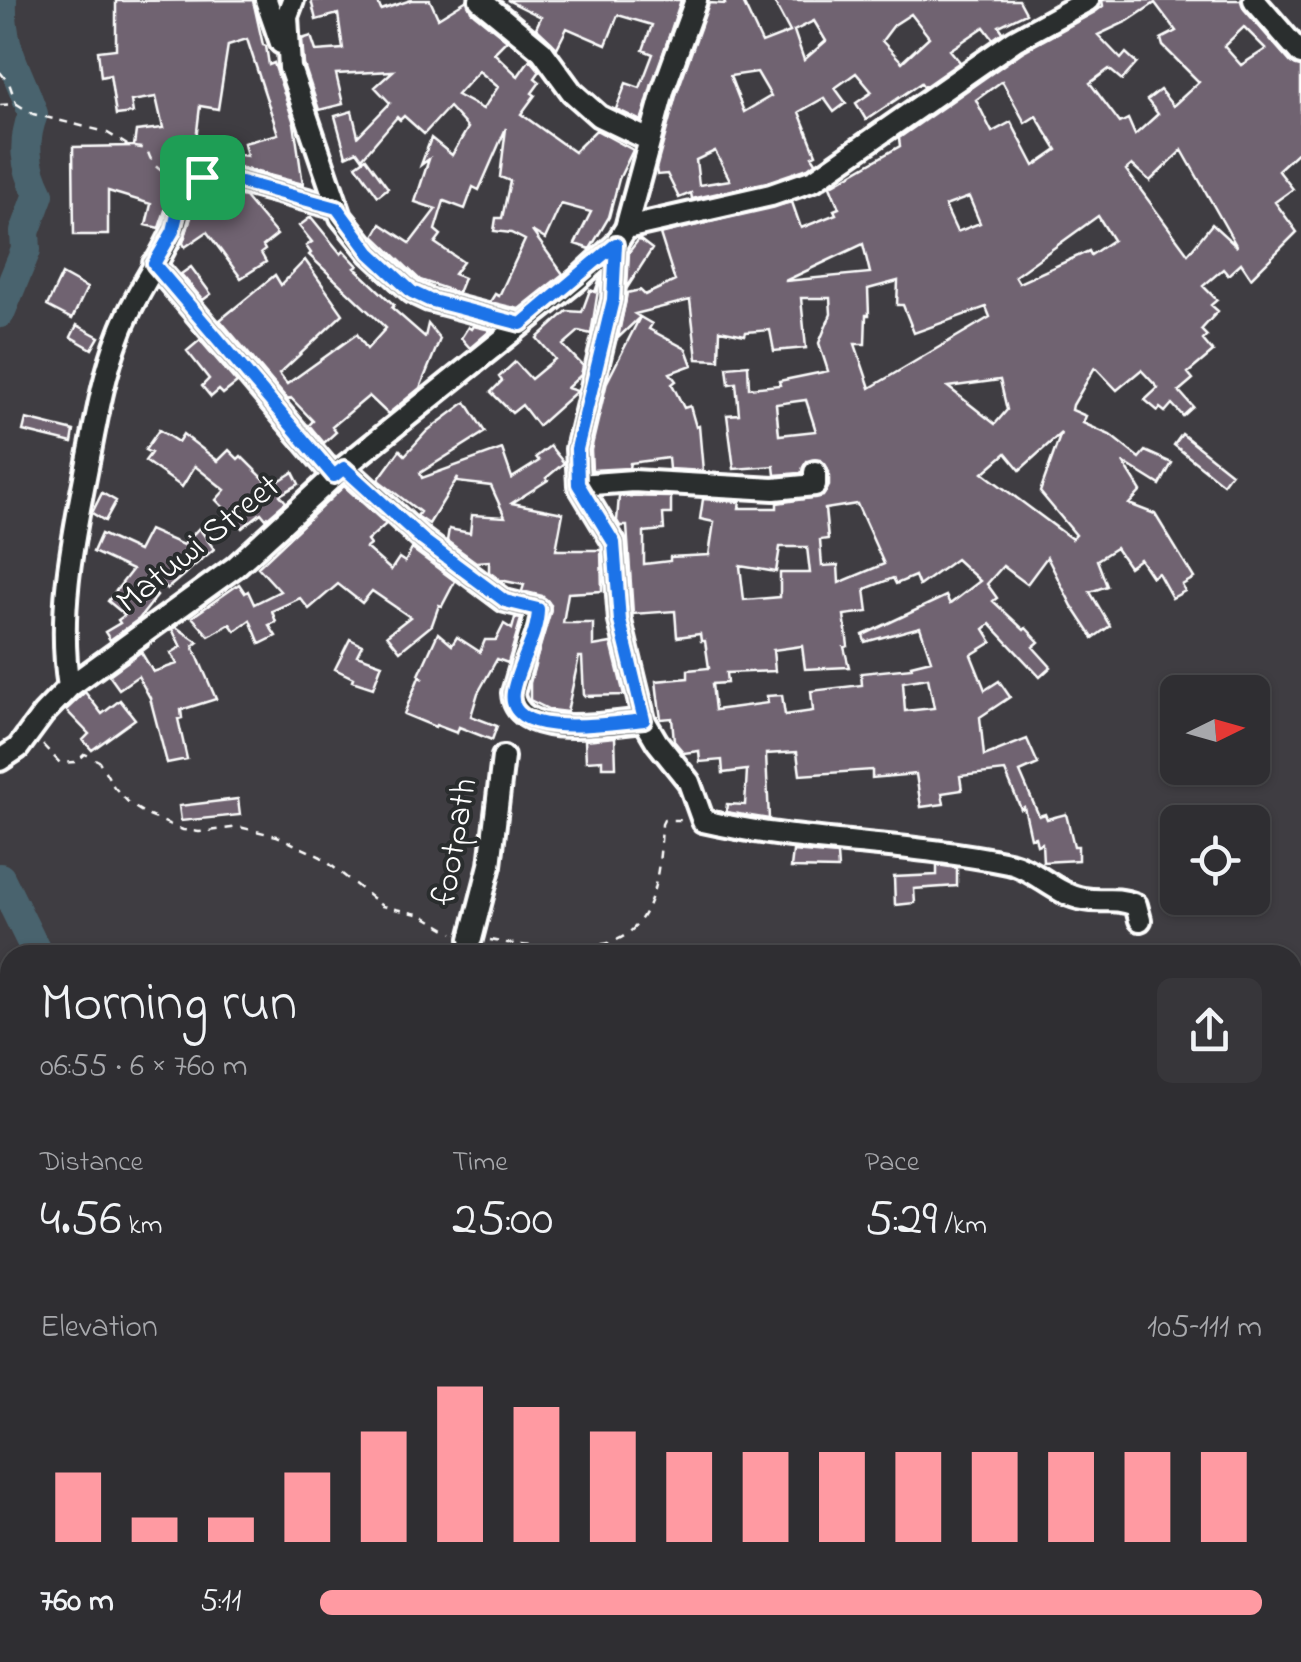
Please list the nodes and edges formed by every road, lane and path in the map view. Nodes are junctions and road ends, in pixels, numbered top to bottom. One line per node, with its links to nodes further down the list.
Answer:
1 (266, 0): 8 (street)
2 (292, 0): 8 (street)
3 (480, 0): 12 (street)
4 (696, 0): 12 (street)
5 (1088, 0): 15 (street)
6 (1254, 0): 7 (street)
7 (1301, 54)
8 (290, 68): 14 (street)
9 (0, 72): 10 (path)
10 (16, 104): 11 (path); 13 (path)
11 (0, 105)
12 (649, 140): 15 (street)
13 (191, 181): 14 (street); 16 (street)
14 (337, 208): 17 (street)
15 (621, 236): 17 (street, Matuwi Street); 20 (street)
16 (154, 264): 18 (street); 21 (street)
17 (521, 324): 18 (street, Matuwi Street)
18 (339, 472): 21 (street, Matuwi Street); 22 (street)
19 (815, 472): 20 (street)
20 (578, 484): 22 (street)
21 (69, 688): 23 (street, Matuwi Street)
22 (644, 720): 26 (street)
23 (32, 732): 25 (street, Matuwi Street); 28 (path)
24 (503, 757): 28 (street, footpath)
25 (0, 760)
26 (703, 820): 27 (street); 30 (path)
27 (1140, 920)
28 (471, 938): 29 (path)
29 (518, 945)
30 (583, 945)

